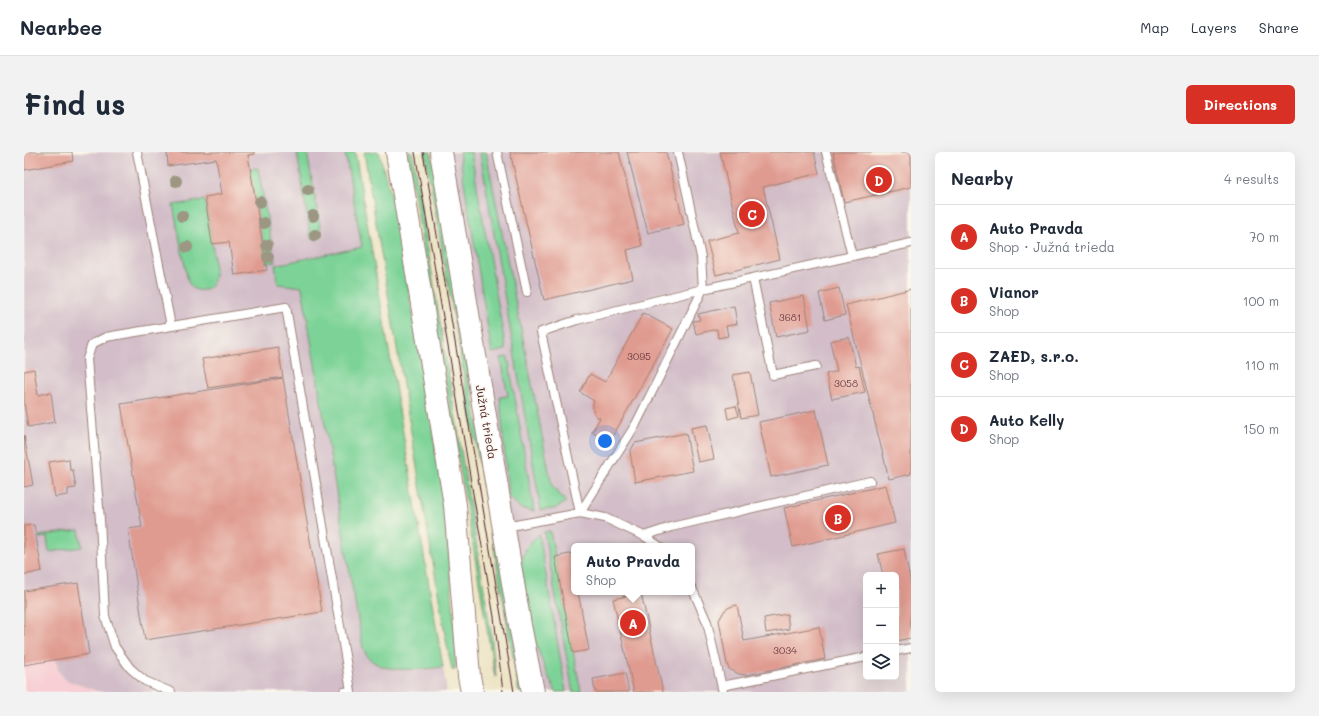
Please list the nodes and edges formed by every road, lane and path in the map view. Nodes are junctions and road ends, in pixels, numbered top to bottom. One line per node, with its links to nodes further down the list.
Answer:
1 (137, 152): 12 (lane)
2 (397, 152): 23 (street)
3 (441, 152): 16 (street, Južná trieda)
4 (497, 152): 11 (lane)
5 (678, 152): 10 (lane)
6 (826, 152): 8 (lane)
7 (911, 243): 8 (lane)
8 (852, 256): 9 (lane)
9 (753, 278): 10 (lane); 13 (lane)
10 (703, 289): 15 (lane); 15 (lane)
11 (527, 292)
12 (171, 326): 25 (lane); 26 (lane)
13 (816, 366)
14 (870, 481): 17 (lane)
15 (580, 513): 16 (lane); 17 (lane)
16 (504, 527): 27 (street, Južná trieda)
17 (644, 536): 18 (lane)
18 (654, 543)
19 (695, 595): 24 (lane)
20 (911, 648): 21 (lane)
21 (899, 650)
22 (863, 658): 24 (lane)
23 (469, 687)
24 (722, 689)
25 (171, 692)
26 (344, 692)
27 (533, 692)

